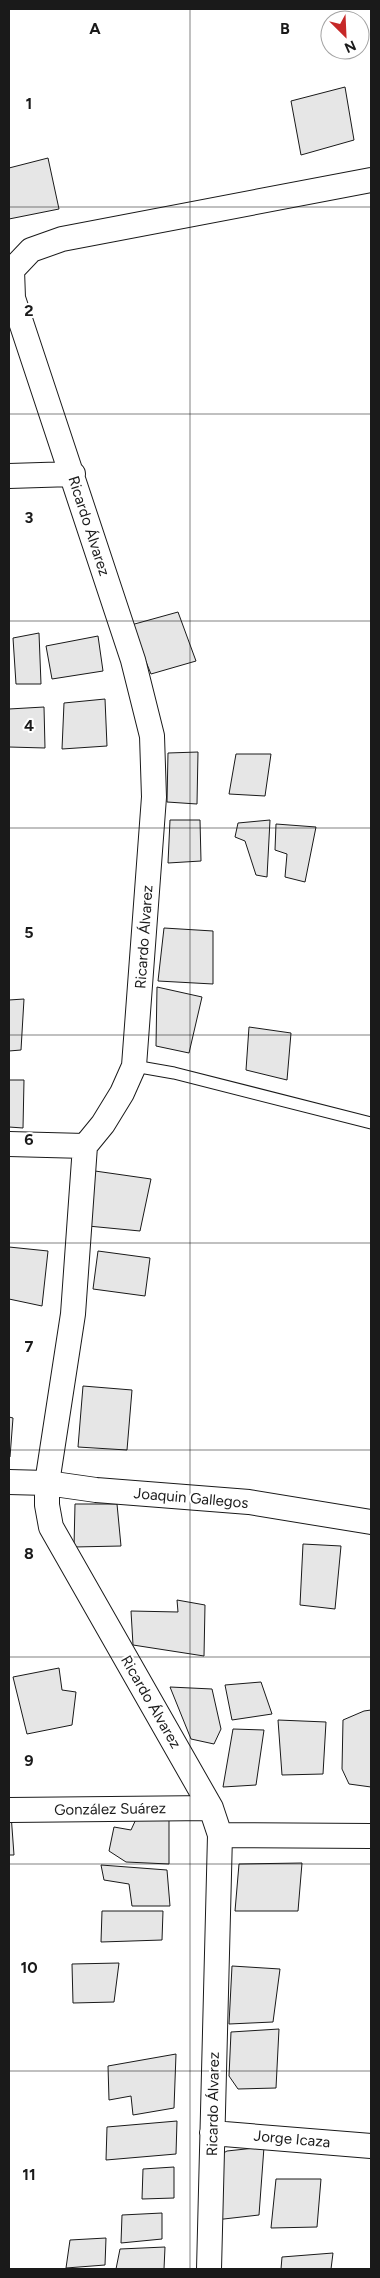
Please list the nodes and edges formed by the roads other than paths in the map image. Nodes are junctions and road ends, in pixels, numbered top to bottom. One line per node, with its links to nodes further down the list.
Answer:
1 (371, 180): 2 (street, Ricardo Álvarez)
2 (73, 474): 3 (street); 4 (street, Ricardo Álvarez)
3 (9, 476)
4 (134, 1066): 5 (lane); 7 (street, Ricardo Álvarez)
5 (371, 1123)
6 (9, 1144): 7 (street)
7 (85, 1146): 9 (street, Ricardo Álvarez)
8 (9, 1482): 9 (street, Joaquin Gallegos)
9 (48, 1483): 10 (street, Joaquin Gallegos); 11 (street, Ricardo Álvarez)
10 (371, 1522)
11 (211, 1808): 12 (street, González Suárez); 13 (street, Ricardo Álvarez)
12 (9, 1810)
13 (220, 1835): 14 (street); 15 (street, Ricardo Álvarez)
14 (371, 1836)
15 (212, 2133): 16 (street, Jorge Icaza); 17 (street, Ricardo Álvarez)
16 (371, 2146)
17 (209, 2269)

